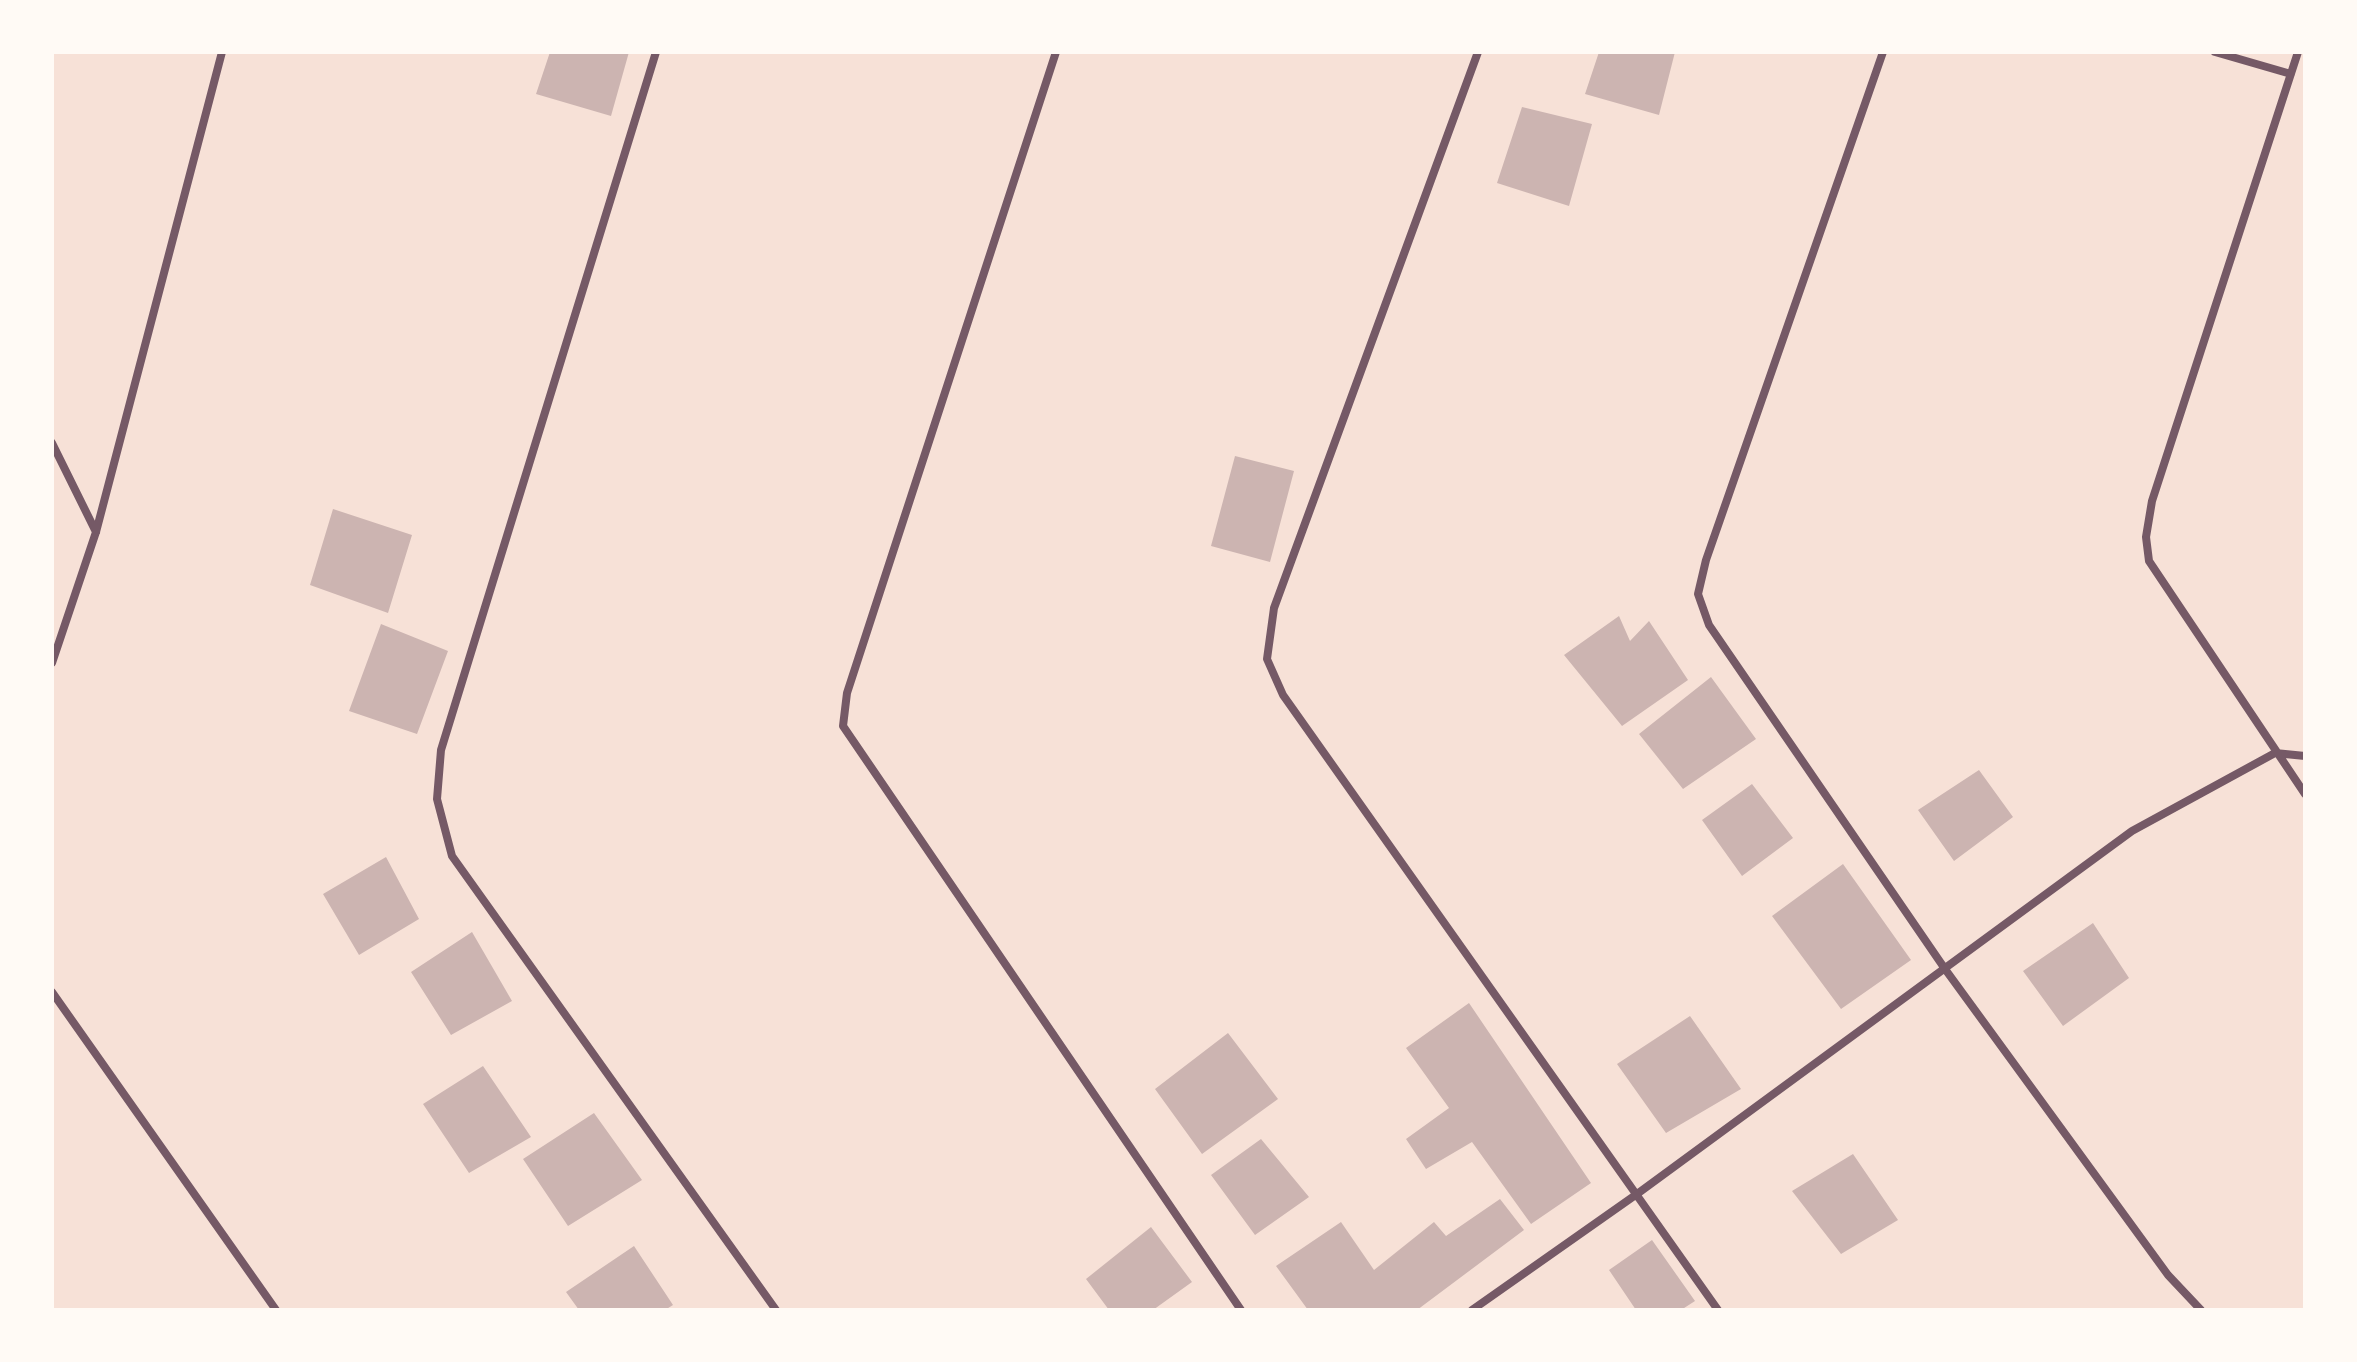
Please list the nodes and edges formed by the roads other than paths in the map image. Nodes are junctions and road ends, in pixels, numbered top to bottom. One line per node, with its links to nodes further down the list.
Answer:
1 (222, 52): 10 (street)
2 (656, 52): 19 (street)
3 (1056, 52): 20 (street)
4 (1478, 52): 17 (street)
5 (1883, 52): 15 (street)
6 (2215, 52): 8 (street)
7 (2298, 52): 8 (street)
8 (2291, 74): 12 (street)
9 (52, 443): 10 (street)
10 (96, 532): 11 (street)
11 (52, 663)
12 (2275, 753): 13 (street); 14 (street); 15 (street)
13 (2305, 756)
14 (2305, 794)
15 (1945, 969): 17 (street); 23 (street)
16 (52, 992): 18 (street)
17 (1637, 1194): 21 (street); 22 (street)
18 (276, 1310)
19 (776, 1310)
20 (1241, 1310)
21 (1472, 1310)
22 (1718, 1310)
23 (2201, 1310)

